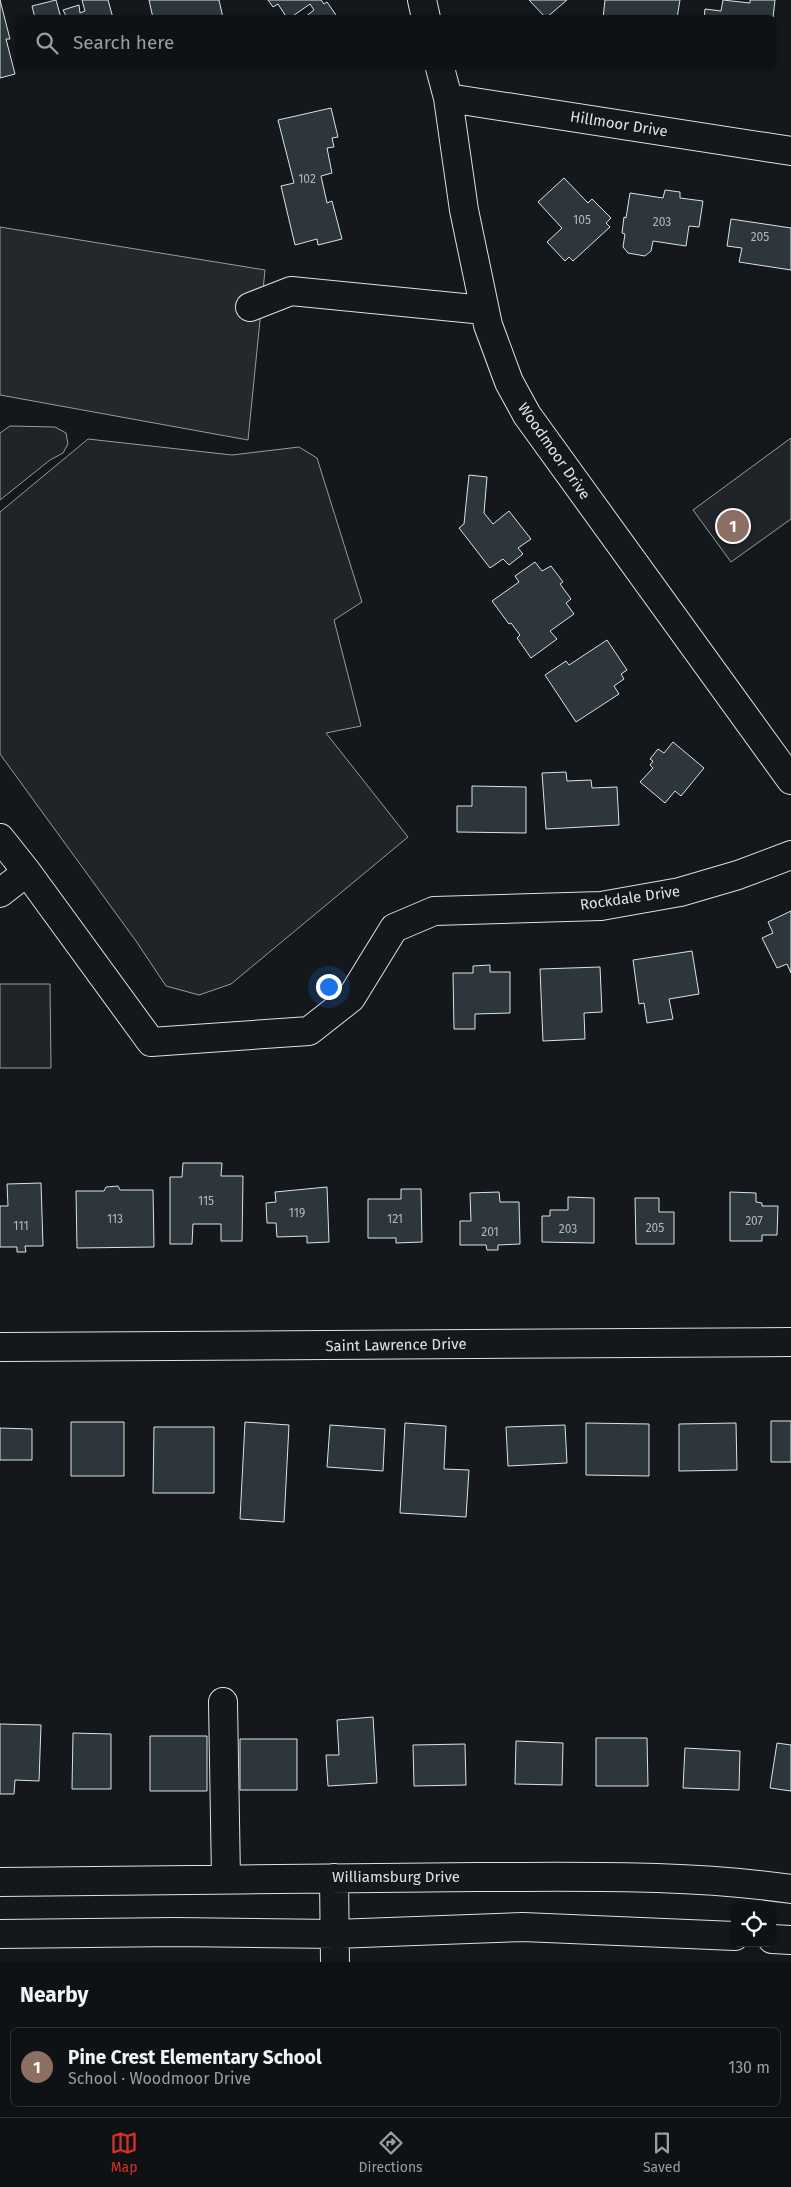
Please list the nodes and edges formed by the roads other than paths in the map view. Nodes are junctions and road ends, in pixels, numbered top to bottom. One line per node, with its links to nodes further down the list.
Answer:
1 (422, 0): 2 (street)
2 (425, 15)
3 (441, 70): 4 (street, Woodmoor Drive)
4 (448, 98): 5 (street, Hillmoor Drive); 7 (street, Woodmoor Drive)
5 (791, 151)
6 (250, 307): 7 (street)
7 (484, 310): 8 (street, Woodmoor Drive)
8 (791, 780)
9 (0, 838): 11 (street)
10 (791, 854): 11 (street, Rockdale Drive)
11 (27, 872): 12 (street)
12 (0, 893)
13 (791, 1342): 14 (street, Saint Lawrence Drive)
14 (0, 1347)
15 (223, 1702): 17 (street)
16 (334, 1878): 17 (street, Williamsburg Drive); 19 (street, Williamsburg Drive); 21 (street)
17 (226, 1879): 18 (street, Williamsburg Drive)
18 (0, 1882)
19 (791, 1889)
20 (0, 1934): 21 (street)
21 (335, 1934): 22 (street); 25 (street)
22 (731, 1936)
23 (776, 1938): 24 (street)
24 (791, 1940)
25 (335, 1962)

